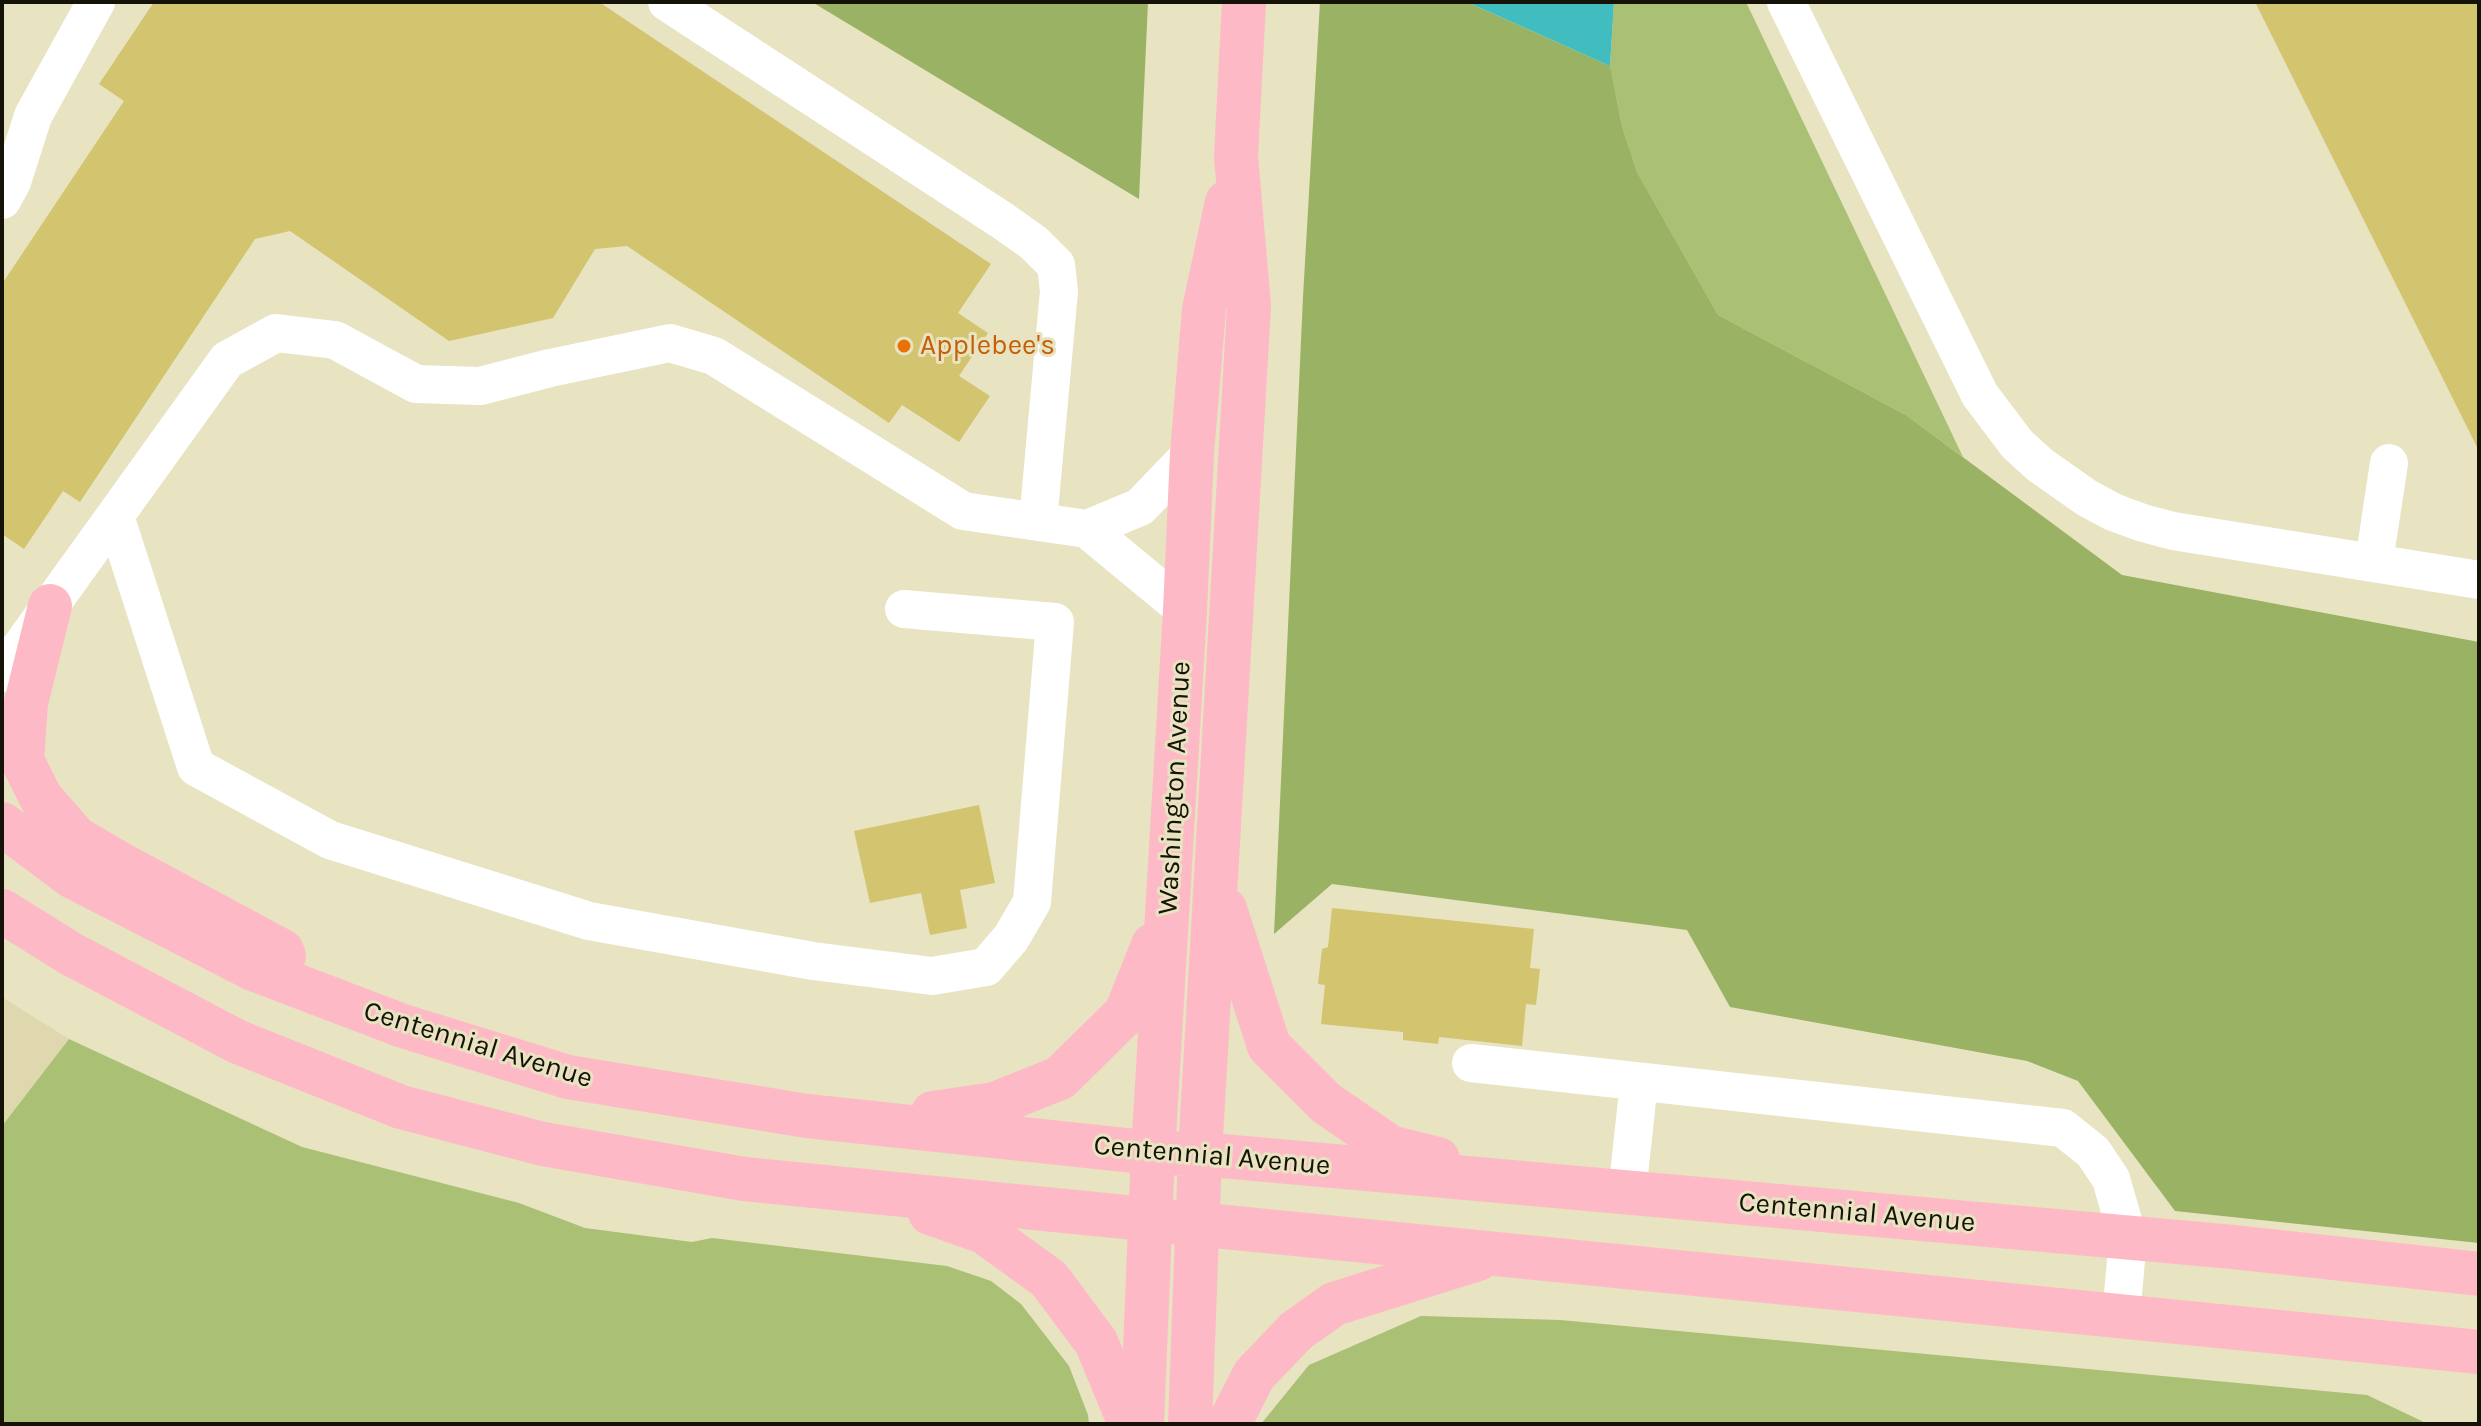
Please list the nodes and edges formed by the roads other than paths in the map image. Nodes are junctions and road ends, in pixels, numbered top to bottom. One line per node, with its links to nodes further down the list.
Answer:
1 (96, 2): 6 (lane)
2 (667, 2): 10 (lane)
3 (1244, 2): 5 (main road, Washington Avenue)
4 (1786, 2): 12 (lane)
5 (1236, 156): 7 (main road, Washington Avenue); 19 (main road, Washington Avenue)
6 (2, 200)
7 (1192, 453): 11 (lane); 16 (main road, Washington Avenue)
8 (2389, 463): 12 (lane)
9 (115, 516): 10 (lane); 14 (lane); 15 (lane)
10 (1038, 522): 11 (lane)
11 (1087, 529): 16 (lane)
12 (2374, 562): 13 (lane)
13 (2479, 580)
14 (50, 606): 17 (lane); 22 (main road)
15 (904, 609)
16 (1185, 610): 20 (main road, Washington Avenue)
17 (6, 655)
18 (2, 824): 22 (main road, Centennial Avenue)
19 (1216, 881): 27 (main road, Washington Avenue); 28 (main road)
20 (1167, 909): 25 (main road); 26 (main road, Washington Avenue)
21 (2, 911): 29 (main road)
22 (293, 985): 25 (main road, Centennial Avenue)
23 (1471, 1063): 24 (lane)
24 (1639, 1082): 30 (lane); 33 (lane)
25 (868, 1123): 26 (main road, Centennial Avenue)
26 (1153, 1153): 27 (main road, Centennial Avenue); 31 (main road, Washington Avenue)
27 (1200, 1154): 28 (main road, Centennial Avenue); 32 (main road, Washington Avenue)
28 (1549, 1186): 30 (main road, Centennial Avenue)
29 (871, 1192): 31 (main road); 38 (main road)
30 (1627, 1193): 33 (main road, Centennial Avenue)
31 (1150, 1219): 32 (main road); 39 (main road, Washington Avenue)
32 (1197, 1224): 34 (main road); 40 (main road, Washington Avenue)
33 (2128, 1238): 35 (main road, Centennial Avenue); 36 (lane)
34 (1495, 1254): 36 (main road); 41 (main road)
35 (2479, 1274)
36 (2121, 1316): 37 (main road)
37 (2479, 1352)
38 (1130, 1424)
39 (1142, 1424)
40 (1190, 1424)
41 (1229, 1424)

